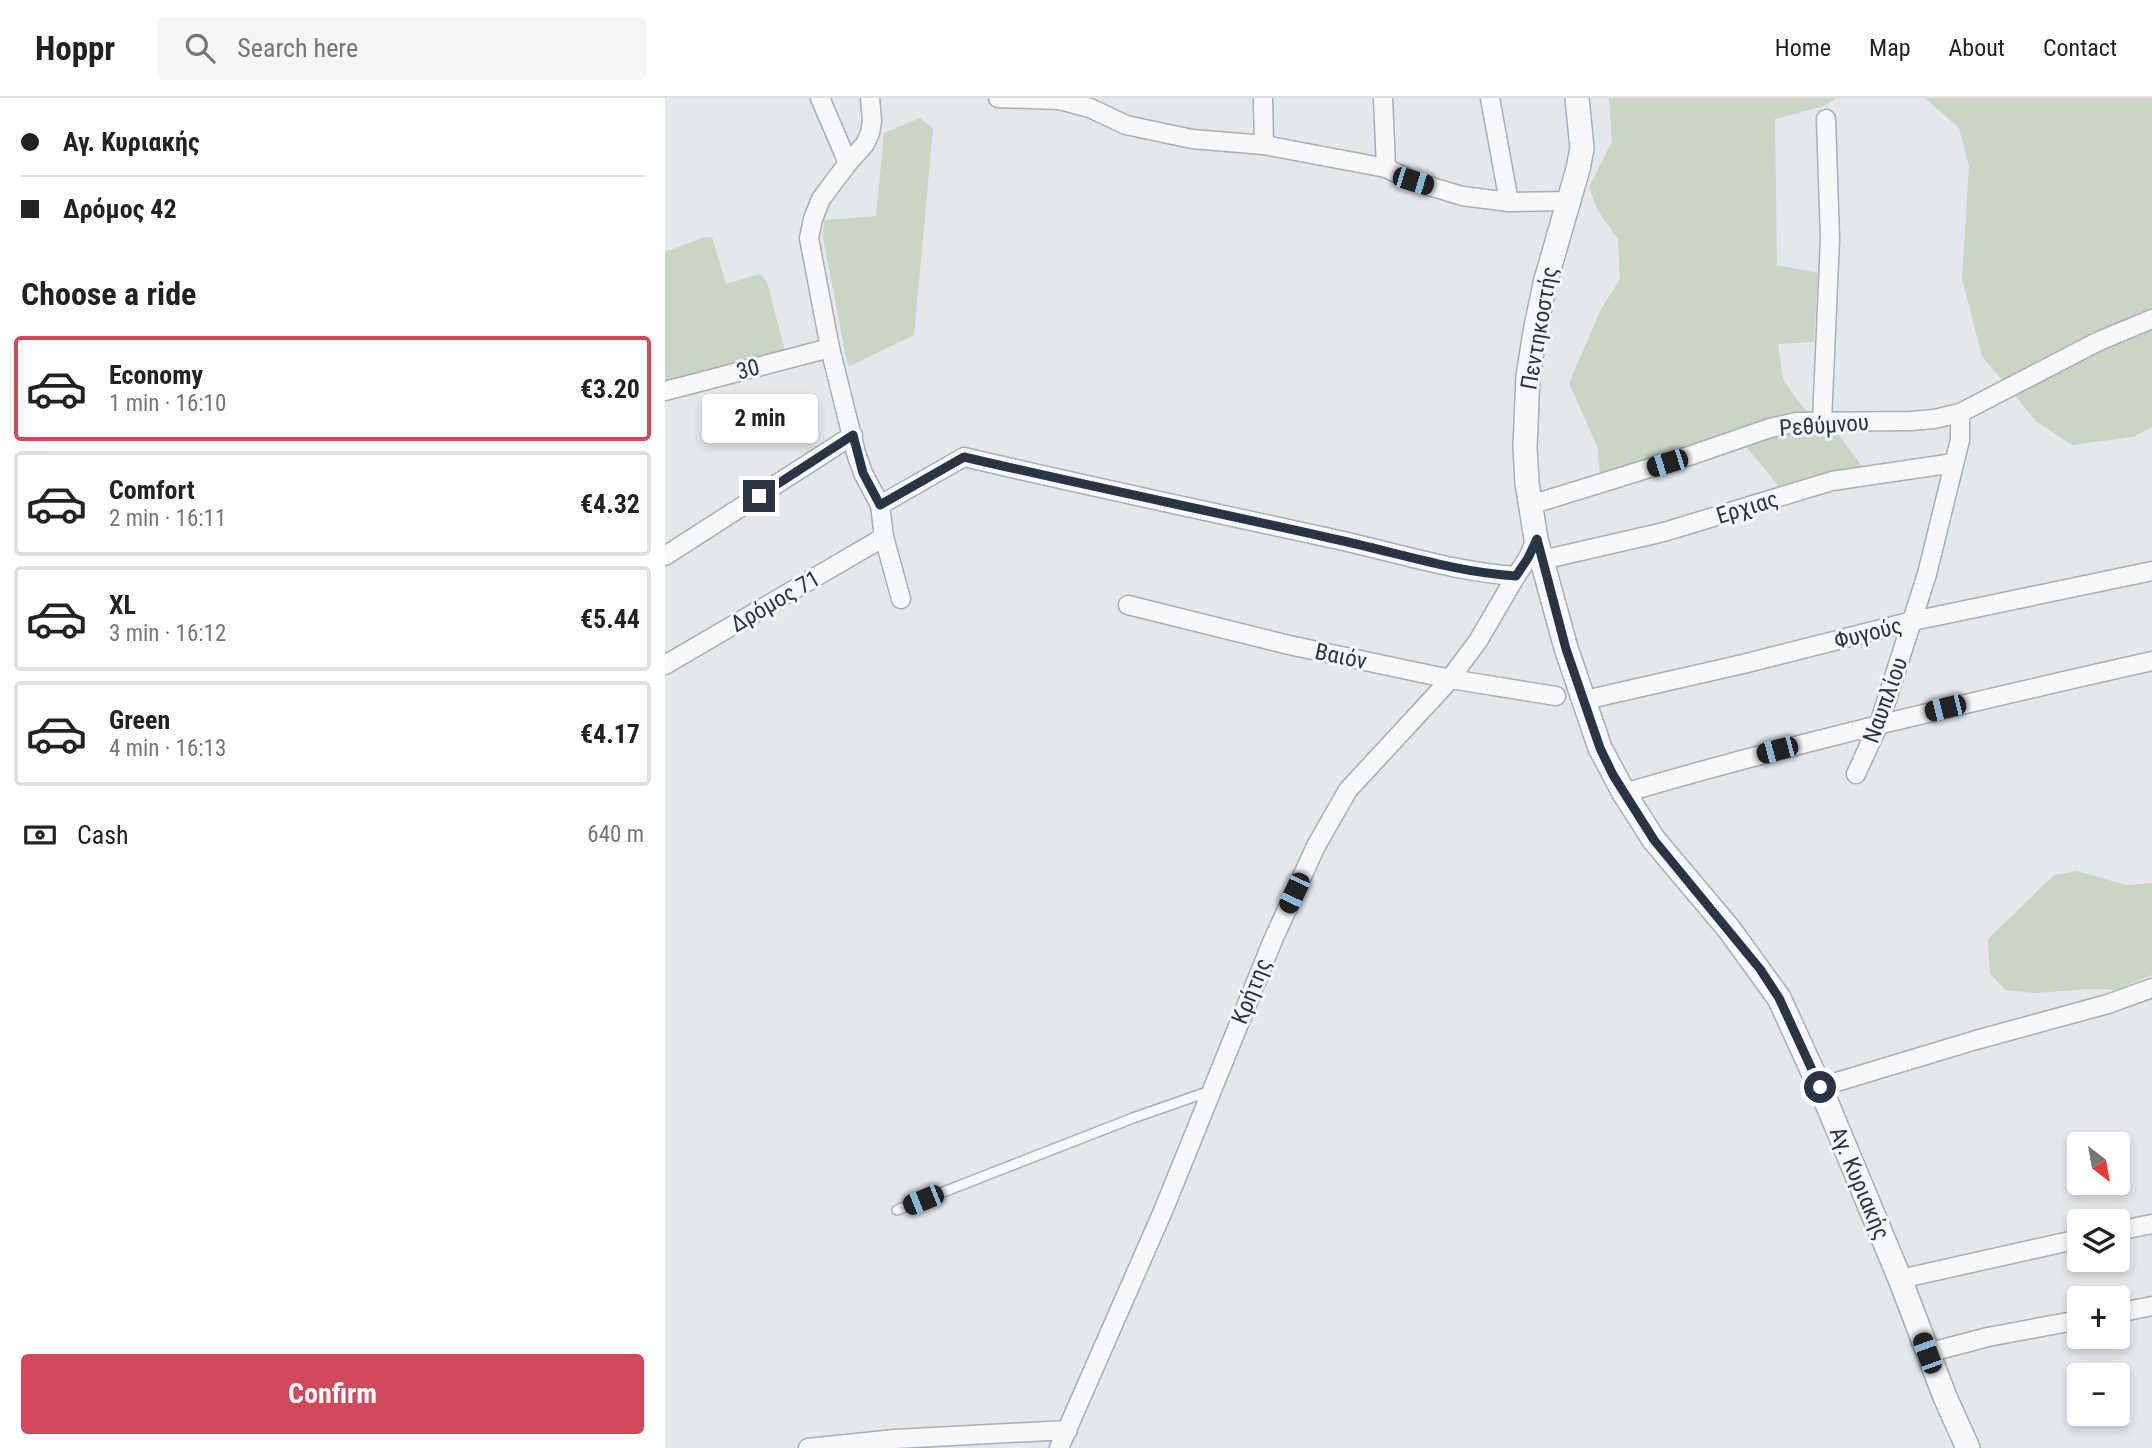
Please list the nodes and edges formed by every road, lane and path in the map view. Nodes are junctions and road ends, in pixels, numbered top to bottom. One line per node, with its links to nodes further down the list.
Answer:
1 (820, 98): 11 (street)
2 (870, 98): 11 (street)
3 (998, 98): 8 (street)
4 (1263, 98): 10 (street)
5 (1383, 98): 12 (street)
6 (1490, 98): 14 (street)
7 (1577, 98): 13 (street, Πεντηκοστής)
8 (1059, 99): 10 (street)
9 (1826, 119): 19 (street)
10 (1264, 145): 12 (street)
11 (848, 163): 16 (street)
12 (1386, 168): 14 (street)
13 (1568, 201): 14 (street); 23 (street, Πεντηκοστής)
14 (1509, 202)
15 (2152, 319): 18 (street, Ρεθύμνου)
16 (830, 348): 17 (street, 30); 20 (street)
17 (665, 391)
18 (1960, 413): 19 (street, Ρεθύμνου); 21 (street, Ναυπλίου)
19 (1822, 422): 23 (street, Ρεθύμνου)
20 (853, 435): 22 (street); 26 (street)
21 (1955, 463): 25 (street, Ερχιας); 31 (street, Ναυπλίου)
22 (880, 505): 24 (street); 28 (street)
23 (1530, 505): 25 (street, Πεντηκοστής)
24 (884, 537): 29 (street); 33 (street, Δρόμος 71)
25 (1539, 550): 28 (street, Κρήτης); 36 (street, Αγ. Κυριακής)
26 (665, 556)
27 (2152, 571): 31 (street, Φυγούς)
28 (1516, 576): 34 (street, Κρήτης)
29 (901, 599)
30 (1128, 605): 34 (street, Βαιόν)
31 (1913, 621): 36 (street, Φυγούς); 37 (street, Ναυπλίου)
32 (2152, 661): 37 (street)
33 (665, 665)
34 (1450, 679): 35 (street, Βαιόν); 42 (street, Κρήτης)
35 (1556, 696)
36 (1585, 700): 39 (street, Αγ. Κυριακής)
37 (1879, 724): 38 (street, Ναυπλίου); 39 (street)
38 (1856, 774)
39 (1624, 793): 41 (street, Αγ. Κυριακής)
40 (2152, 988): 41 (street)
41 (1820, 1087): 47 (street, Αγ. Κυριακής)
42 (1210, 1091): 43 (lane); 52 (street, Κρήτης)
43 (897, 1210)
44 (2152, 1224): 45 (street)
45 (2130, 1228)
46 (2067, 1242): 47 (street)
47 (1900, 1279): 51 (street, Αγ. Κυριακής)
48 (2152, 1306): 49 (street)
49 (2130, 1310)
50 (2067, 1322): 51 (street)
51 (1927, 1353): 55 (street, Αγ. Κυριακής)
52 (1067, 1430): 53 (street); 54 (street, Κρήτης)
53 (808, 1448)
54 (1059, 1448)
55 (1968, 1448)

